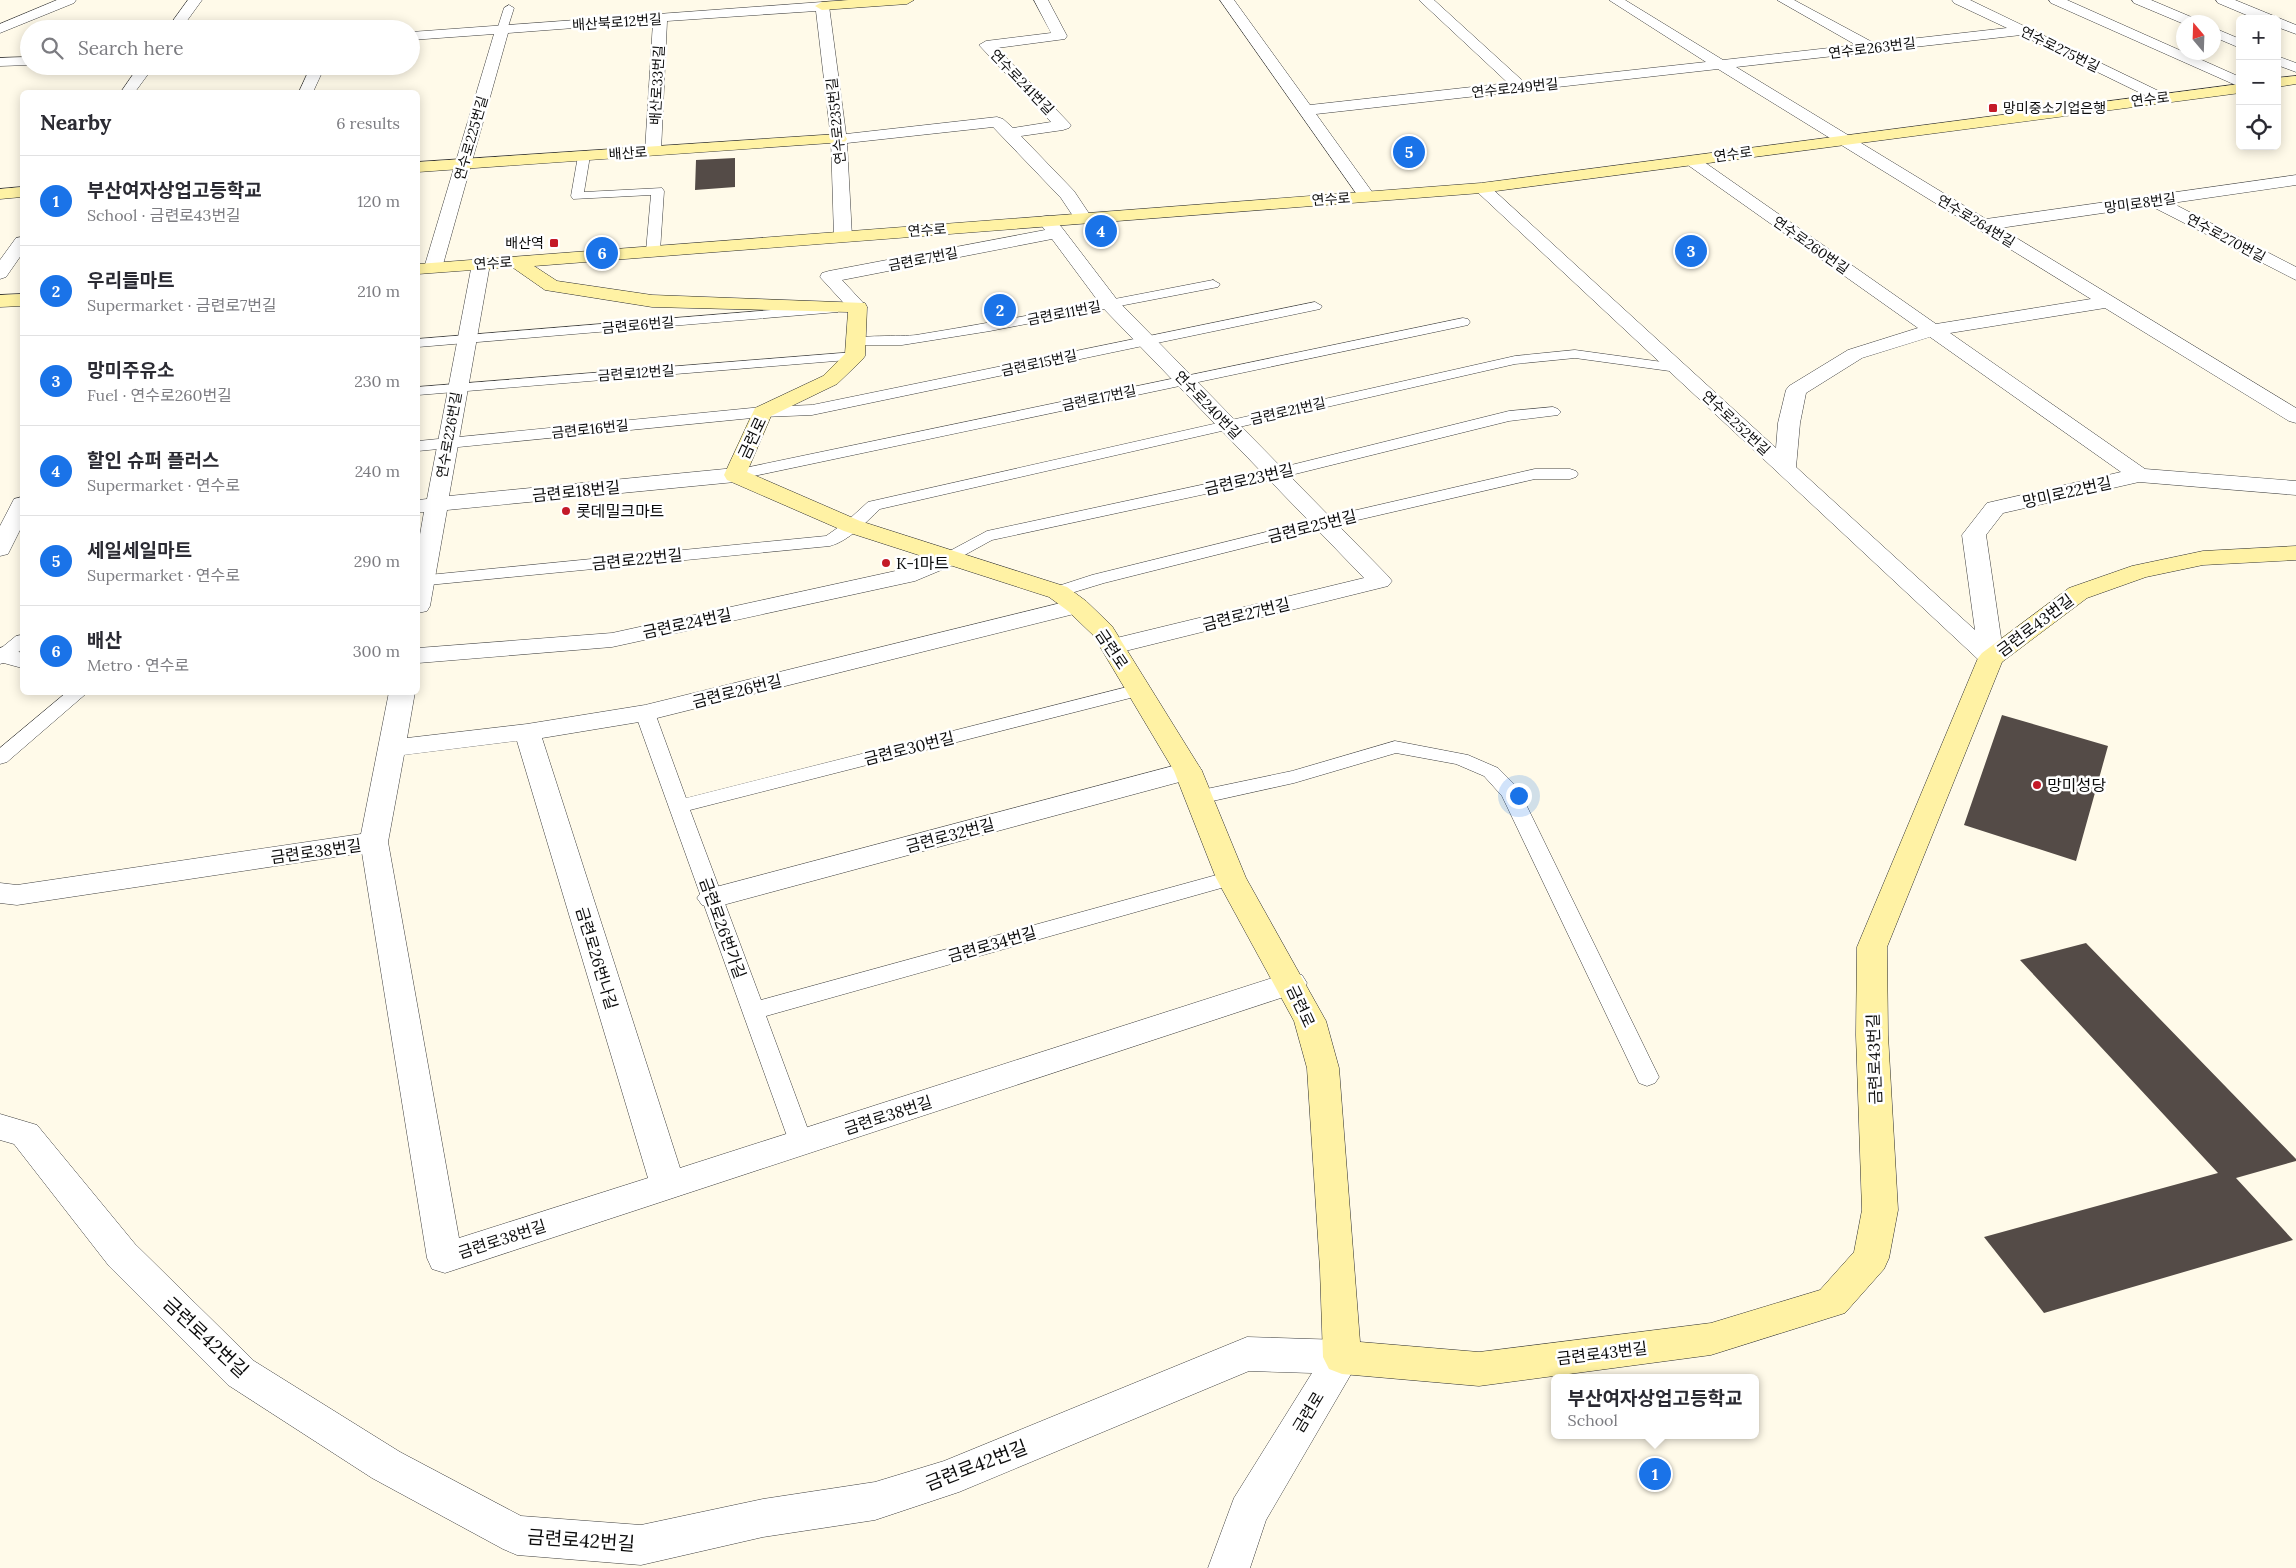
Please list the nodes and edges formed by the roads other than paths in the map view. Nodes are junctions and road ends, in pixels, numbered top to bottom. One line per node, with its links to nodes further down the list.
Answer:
1 (69, 0): 18 (street)
2 (195, 0): 19 (street)
3 (907, 0): 13 (street)
4 (1042, 0): 46 (street, 연수로241번길)
5 (1227, 0): 45 (street)
6 (1426, 0): 40 (street)
7 (1616, 0): 33 (street)
8 (1784, 0): 29 (street)
9 (1959, 0): 25 (street, 연수로275번길)
10 (2056, 0): 38 (street)
11 (2140, 0): 16 (street)
12 (2223, 0): 15 (street)
13 (822, 6): 17 (street, 배산북로12번길); 47 (street, 연수로235번길)
14 (509, 8): 23 (lane, 연수로225번길)
15 (2259, 15)
16 (2176, 16)
17 (660, 18): 23 (street, 배산북로12번길); 49 (street, 배산로33번길)
18 (21, 20)
19 (181, 20)
20 (20, 21): 22 (street)
21 (2281, 24): 24 (street)
22 (0, 29)
23 (502, 30): 26 (street, 배산북로12번길); 52 (street, 연수로225번길)
24 (2296, 30)
25 (2022, 31): 29 (street, 연수로263번길); 44 (street, 연수로275번길)
26 (420, 35)
27 (2221, 35): 28 (street)
28 (2236, 42)
29 (1872, 48): 33 (street, 연수로263번길)
30 (20, 61): 31 (street)
31 (0, 62)
32 (2281, 62): 34 (street)
33 (1722, 66): 40 (street, 연수로249번길); 48 (street)
34 (2296, 68)
35 (140, 75): 42 (street)
36 (314, 75): 43 (street)
37 (2296, 80): 39 (street)
38 (2236, 81)
39 (2281, 82)
40 (1522, 87): 45 (street, 연수로249번길)
41 (2236, 89): 44 (street, 연수로)
42 (129, 90)
43 (307, 90)
44 (2162, 98): 48 (street, 연수로)
45 (1307, 110): 58 (street)
46 (1009, 133): 47 (street); 60 (street)
47 (839, 139): 49 (street, 배산로); 63 (street, 연수로235번길)
48 (1844, 140): 51 (street, 연수로); 61 (street, 연수로264번길)
49 (653, 151): 50 (street, 배산로)
50 (584, 156): 52 (street, 배산로); 65 (lane)
51 (1691, 160): 55 (street, 연수로); 79 (street, 연수로260번길)
52 (463, 164): 53 (street, 배산로); 68 (street, 연수로225번길)
53 (420, 167)
54 (2296, 180): 59 (street, 망미로8번길)
55 (1481, 188): 58 (street, 연수로); 84 (street, 연수로252번길)
56 (20, 192): 57 (street)
57 (0, 194)
58 (1367, 196): 60 (street, 연수로)
59 (2155, 201): 61 (street, 망미로8번길); 70 (street, 연수로270번길)
60 (1083, 218): 62 (street, 연수로)
61 (1983, 225): 74 (street, 연수로264번길)
62 (1052, 227): 63 (street, 연수로); 75 (street, 연수로240번길); 77 (street, 금련로7번길)
63 (843, 237): 65 (street, 연수로)
64 (20, 245): 69 (street)
65 (653, 251): 66 (street, 연수로)
66 (516, 262): 67 (street, 연수로); 77 (street)
67 (481, 264): 68 (street, 연수로); 80 (street, 연수로226번길)
68 (425, 269)
69 (0, 273)
70 (2296, 274)
71 (1213, 284): 75 (lane, 금련로11번길)
72 (20, 300): 73 (street)
73 (0, 301)
74 (2109, 302): 79 (street); 90 (street, 연수로264번길)
75 (1111, 305): 81 (street, 연수로240번길); 83 (lane, 금련로11번길)
76 (1315, 306): 81 (lane, 금련로15번길)
77 (858, 307): 80 (lane, 금련로6번길); 83 (street)
78 (1463, 322): 85 (lane, 금련로17번길)
79 (1932, 330): 94 (street); 98 (street, 연수로260번길)
80 (467, 338): 82 (lane, 금련로6번길); 86 (street, 연수로226번길)
81 (1145, 340): 85 (street, 연수로240번길); 88 (lane, 금련로15번길)
82 (420, 343)
83 (855, 349): 86 (lane, 금련로12번길); 88 (street, 금련로)
84 (1677, 368): 91 (lane, 금련로21번길); 94 (street, 연수로252번길)
85 (1184, 380): 91 (street, 연수로240번길); 97 (lane, 금련로17번길)
86 (458, 387): 87 (lane, 금련로12번길); 92 (street, 연수로226번길)
87 (420, 391)
88 (762, 412): 92 (lane, 금련로16번길); 97 (street, 금련로)
89 (1553, 412): 95 (lane, 금련로23번길)
90 (2296, 417)
91 (1227, 425): 95 (street, 연수로240번길); 103 (lane, 금련로21번길)
92 (448, 443): 93 (lane, 금련로16번길); 100 (street, 연수로226번길)
93 (420, 446)
94 (1785, 468): 113 (street, 연수로252번길)
95 (1275, 474): 102 (street, 연수로240번길); 107 (lane, 금련로23번길)
96 (1570, 474): 102 (lane, 금련로25번길)
97 (735, 475): 100 (street, 금련로18번길); 103 (street, 금련로)
98 (2139, 475): 99 (street, 망미로22번길); 113 (street, 망미로22번길)
99 (2296, 488)
100 (427, 506): 108 (street, 연수로226번길)
101 (20, 508): 105 (street)
102 (1322, 523): 109 (street, 연수로240번길); 110 (lane, 금련로25번길)
103 (852, 526): 107 (street, 금련로); 108 (lane, 금련로22번길)
104 (20, 546): 105 (street)
105 (0, 548)
106 (2296, 553): 113 (street, 금련로43번길)
107 (950, 558): 110 (street, 금련로); 112 (street, 금련로24번길)
108 (420, 581)
109 (1380, 581): 111 (street, 금련로27번길)
110 (1067, 599): 111 (street, 금련로); 117 (street, 금련로26번길)
111 (1113, 646): 114 (street, 금련로)
112 (420, 656)
113 (1991, 658): 134 (street, 금련로43번길)
114 (1139, 690): 121 (street, 금련로); 123 (lane, 금련로30번길)
115 (75, 695): 120 (lane)
116 (401, 695): 119 (street)
117 (645, 713): 118 (street, 금련로26번길); 123 (lane, 금련로26번가길)
118 (527, 732): 119 (street, 금련로26번길); 133 (street, 금련로26번나길)
119 (391, 748): 124 (street)
120 (0, 758)
121 (1188, 772): 122 (street, 금련로); 127 (street, 금련로32번길)
122 (1199, 797): 125 (street, 금련로); 130 (lane)
123 (678, 806): 127 (lane, 금련로26번가길)
124 (374, 842): 126 (street, 금련로38번길); 133 (street, 금련로38번길)
125 (1231, 878): 128 (street, 금련로); 129 (lane, 금련로34번길)
126 (0, 893)
127 (712, 898): 129 (lane, 금련로26번가길)
128 (1291, 983): 132 (street, 금련로38번길); 134 (street, 금련로)
129 (753, 1011): 132 (lane, 금련로26번가길)
130 (1647, 1077)
131 (0, 1127): 134 (street, 금련로42번길)
132 (801, 1143): 133 (street, 금련로38번길)
133 (668, 1185)
134 (1342, 1357): 135 (street, 금련로)
135 (1229, 1568)

